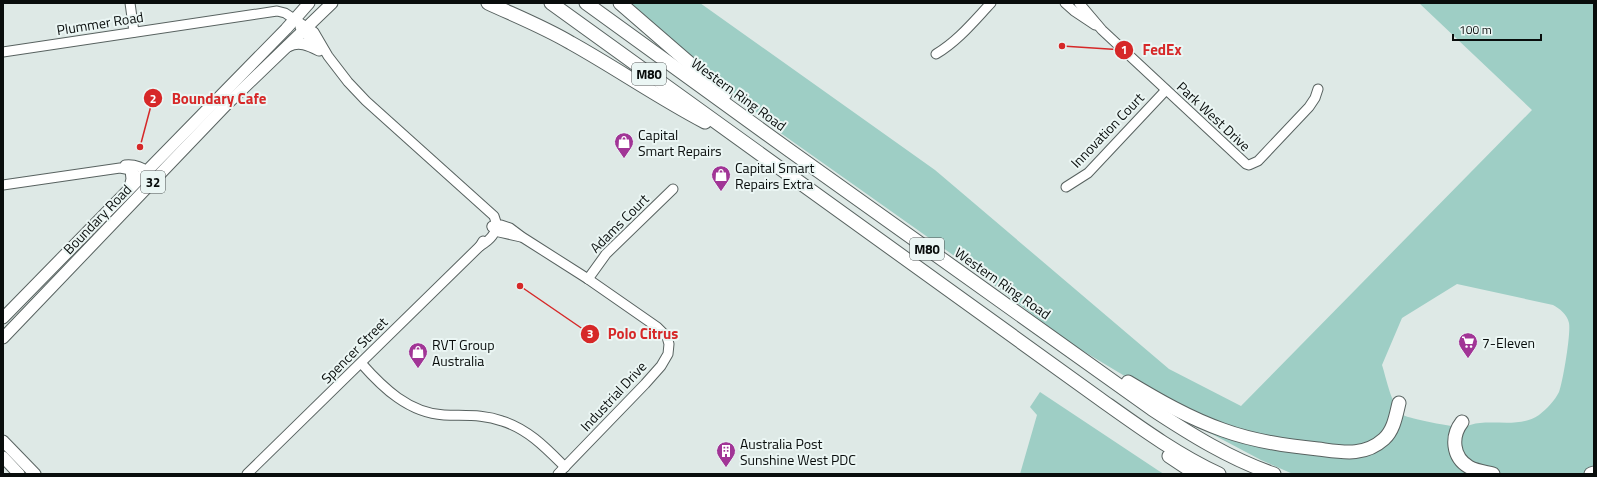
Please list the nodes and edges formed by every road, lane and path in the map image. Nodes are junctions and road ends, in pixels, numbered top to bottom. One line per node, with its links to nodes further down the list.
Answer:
1 (130, 3): 14 (street)
2 (309, 3): 11 (main road, 32)
3 (332, 3): 12 (main road, Boundary Road / 32)
4 (488, 3): 21 (highway)
5 (551, 3): 21 (highway, M80)
6 (586, 3): 22 (highway, Western Ring Road / M80)
7 (620, 3): 22 (highway)
8 (991, 3): 18 (street)
9 (1065, 3): 13 (street)
10 (1079, 3): 13 (street)
11 (294, 20): 12 (street, Plummer Road); 14 (street, Plummer Road); 23 (main road, 32)
12 (305, 29): 15 (main road, Boundary Road / 32); 17 (street)
13 (1102, 30): 20 (street, Park West Drive)
14 (134, 32): 16 (street, Plummer Road)
15 (288, 46): 17 (main road); 24 (main road, Boundary Road / 32)
16 (3, 52)
17 (324, 53): 28 (street)
18 (936, 54)
19 (1318, 89): 20 (street, Park West Drive)
20 (1166, 90): 26 (street, Innovation Court)
21 (747, 144): 33 (highway, M80)
22 (789, 150): 32 (highway, Western Ring Road / M80)
23 (141, 170): 24 (street); 25 (street); 30 (main road, Boundary Road / 32)
24 (153, 182): 31 (main road, Boundary Road / 32)
25 (3, 185)
26 (1066, 187)
27 (673, 190): 29 (street, Adams Court)
28 (494, 227): 29 (street, Industrial Drive); 34 (street, Spencer Street)
29 (588, 279): 39 (street, Industrial Drive)
30 (3, 318)
31 (3, 338)
32 (1065, 347): 35 (highway); 46 (highway, Western Ring Road / M80)
33 (1028, 348): 44 (highway); 45 (highway, M80)
34 (362, 363): 39 (street); 43 (street, Spencer Street)
35 (1399, 403)
36 (1462, 422): 47 (highway)
37 (3, 441): 42 (main road)
38 (3, 457): 41 (main road)
39 (562, 471)
40 (1594, 473): 48 (highway)
41 (19, 474)
42 (35, 474)
43 (247, 474)
44 (1196, 474)
45 (1219, 474)
46 (1274, 474)
47 (1493, 474)
48 (1591, 474)

